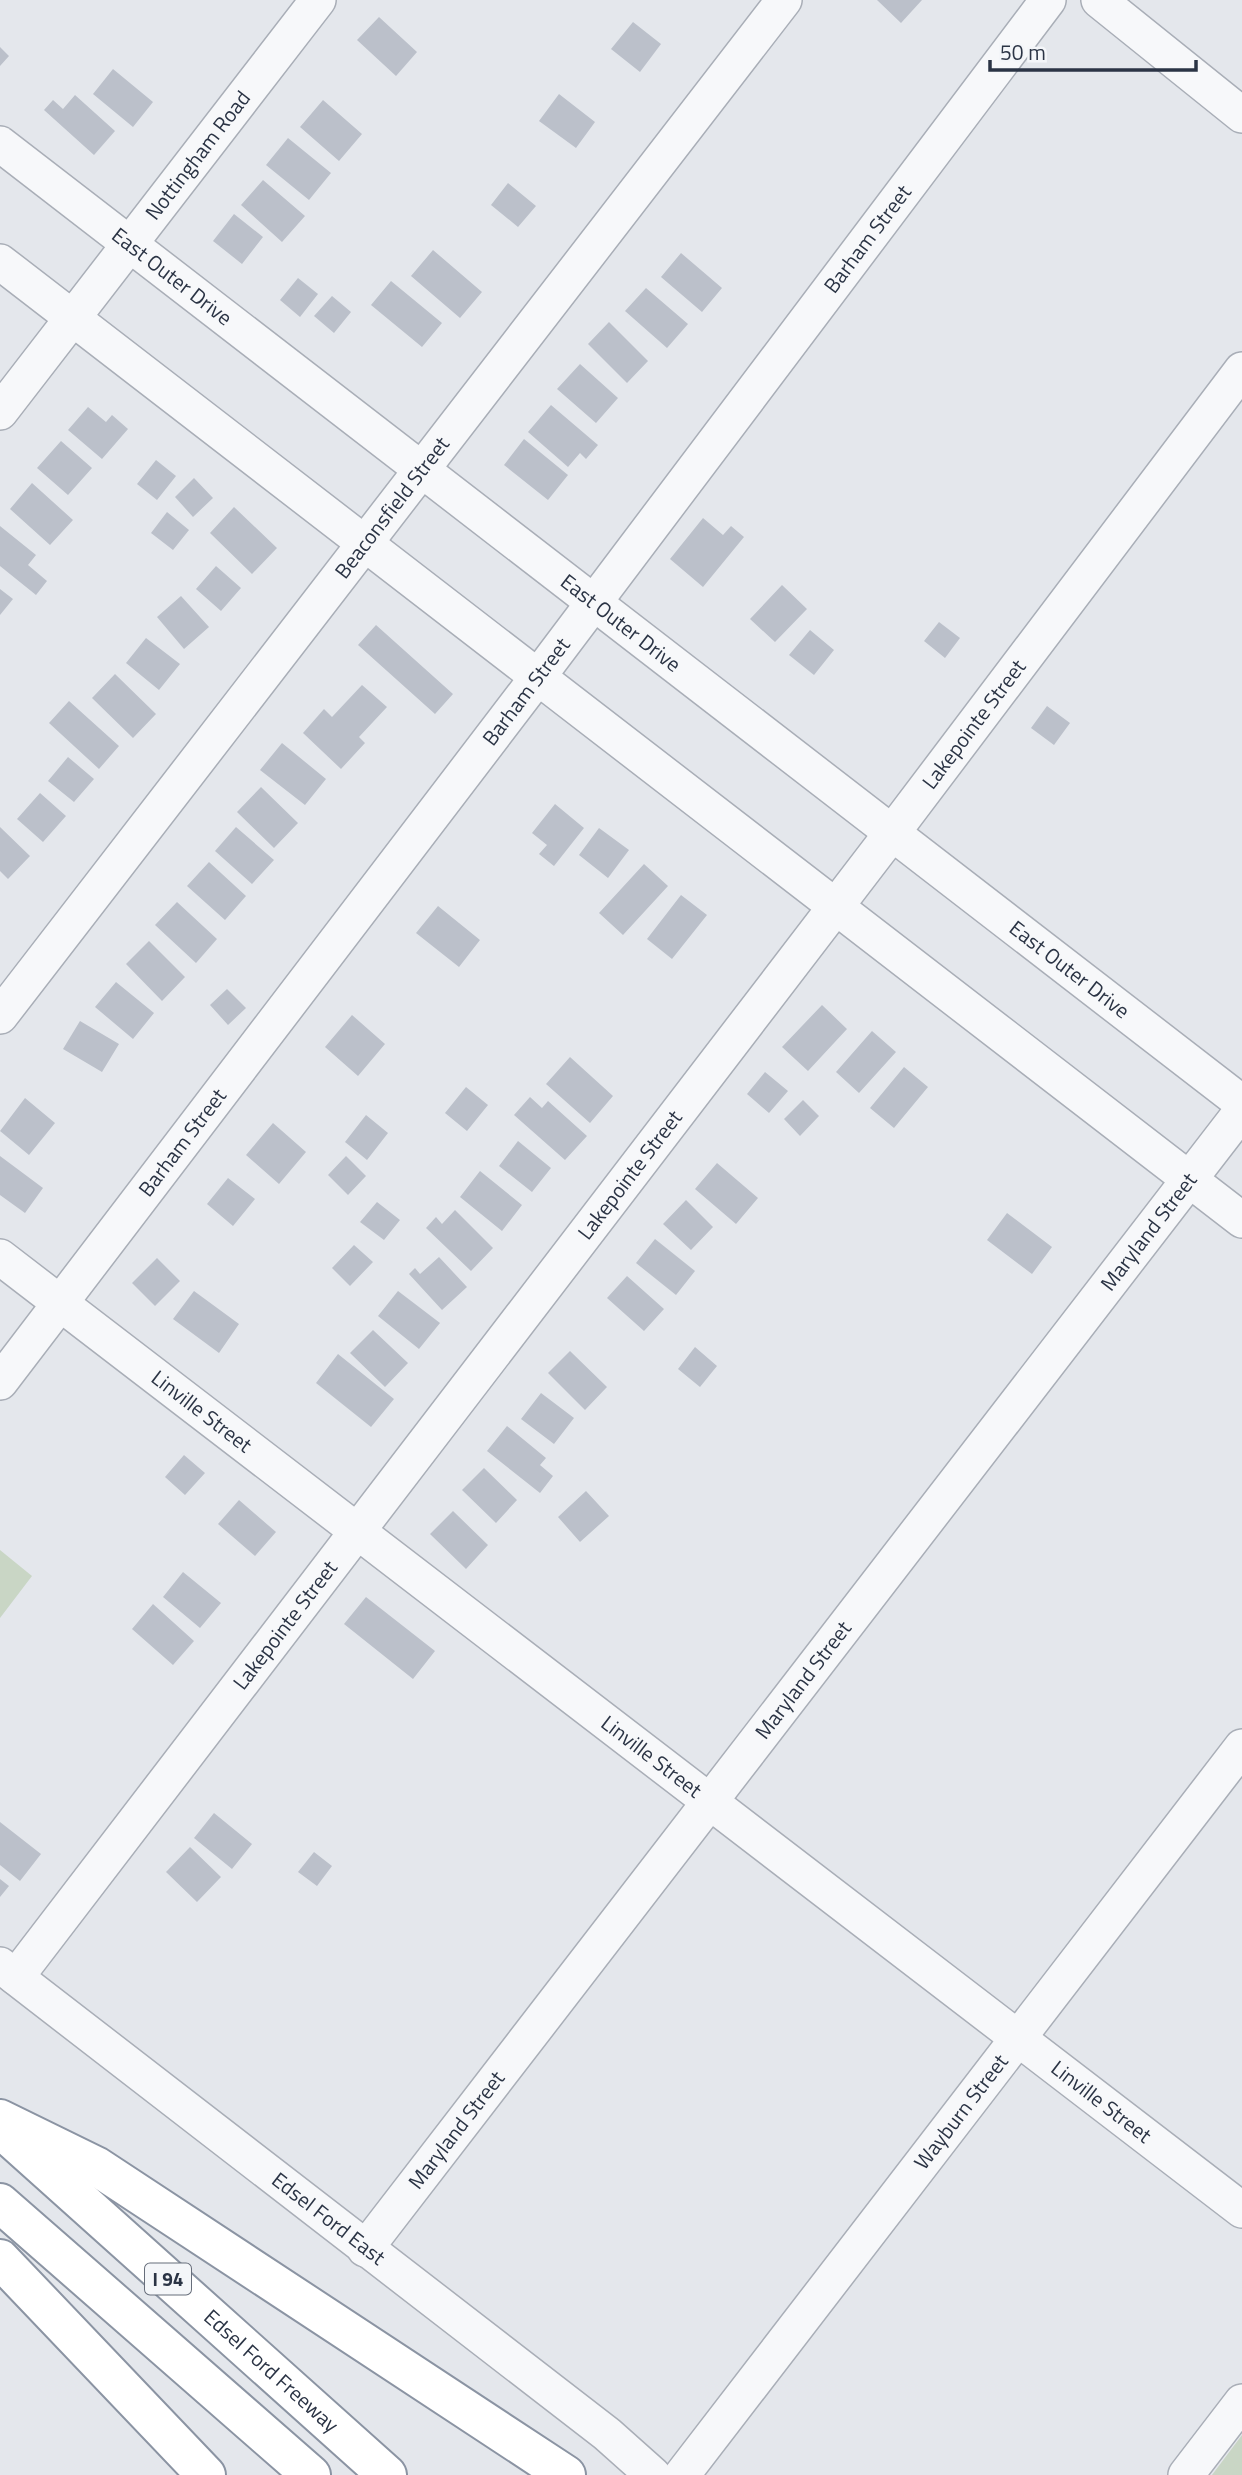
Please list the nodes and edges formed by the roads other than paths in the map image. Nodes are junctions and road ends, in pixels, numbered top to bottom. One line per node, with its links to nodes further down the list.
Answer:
1 (318, 0): 7 (street, Nottingham Road)
2 (784, 0): 12 (street, Beaconsfield Street)
3 (1048, 0): 14 (street, Barham Street)
4 (1099, 0): 5 (street)
5 (1242, 115)
6 (0, 144): 7 (street, East Outer Drive)
7 (130, 244): 9 (street, Nottingham Road); 12 (street, East Outer Drive)
8 (0, 262): 9 (street)
9 (72, 318): 11 (street, Nottingham Road); 13 (street)
10 (1242, 370): 16 (street, Lakepointe Street)
11 (0, 412)
12 (421, 470): 13 (street, Beaconsfield Street); 14 (street, East Outer Drive)
13 (364, 544): 15 (street); 18 (street, Beaconsfield Street)
14 (594, 602): 15 (street, Barham Street); 16 (street, East Outer Drive)
15 (537, 678): 17 (street); 24 (street, Barham Street)
16 (892, 833): 17 (street, Lakepointe Street); 19 (street, East Outer Drive)
17 (835, 907): 21 (street); 26 (street, Lakepointe Street)
18 (0, 1016)
19 (1242, 1103)
20 (1242, 1111): 21 (street, Maryland Street)
21 (1189, 1179): 22 (street); 28 (street, Maryland Street)
22 (1242, 1220)
23 (0, 1257): 24 (street, Linville Street)
24 (60, 1304): 25 (street, Barham Street); 26 (street, Linville Street)
25 (0, 1382)
26 (356, 1532): 28 (street, Linville Street); 29 (street, Lakepointe Street)
27 (1242, 1747): 30 (street, Wayburn Street)
28 (710, 1802): 30 (street, Linville Street); 35 (street, Maryland Street)
29 (8, 1971): 35 (street, Edsel Ford East)
30 (1018, 2038): 34 (street, Linville Street); 43 (street, Wayburn Street)
31 (0, 2119): 41 (highway)
32 (0, 2129): 40 (highway, Edsel Ford Freeway / I 94)
33 (0, 2203): 39 (highway, I 94)
34 (1242, 2210)
35 (365, 2249): 42 (street, Edsel Ford East)
36 (0, 2259): 38 (highway)
37 (1242, 2402): 44 (street)
38 (206, 2475)
39 (312, 2475)
40 (387, 2475)
41 (566, 2475)
42 (653, 2475)
43 (682, 2475)
44 (1186, 2475)

